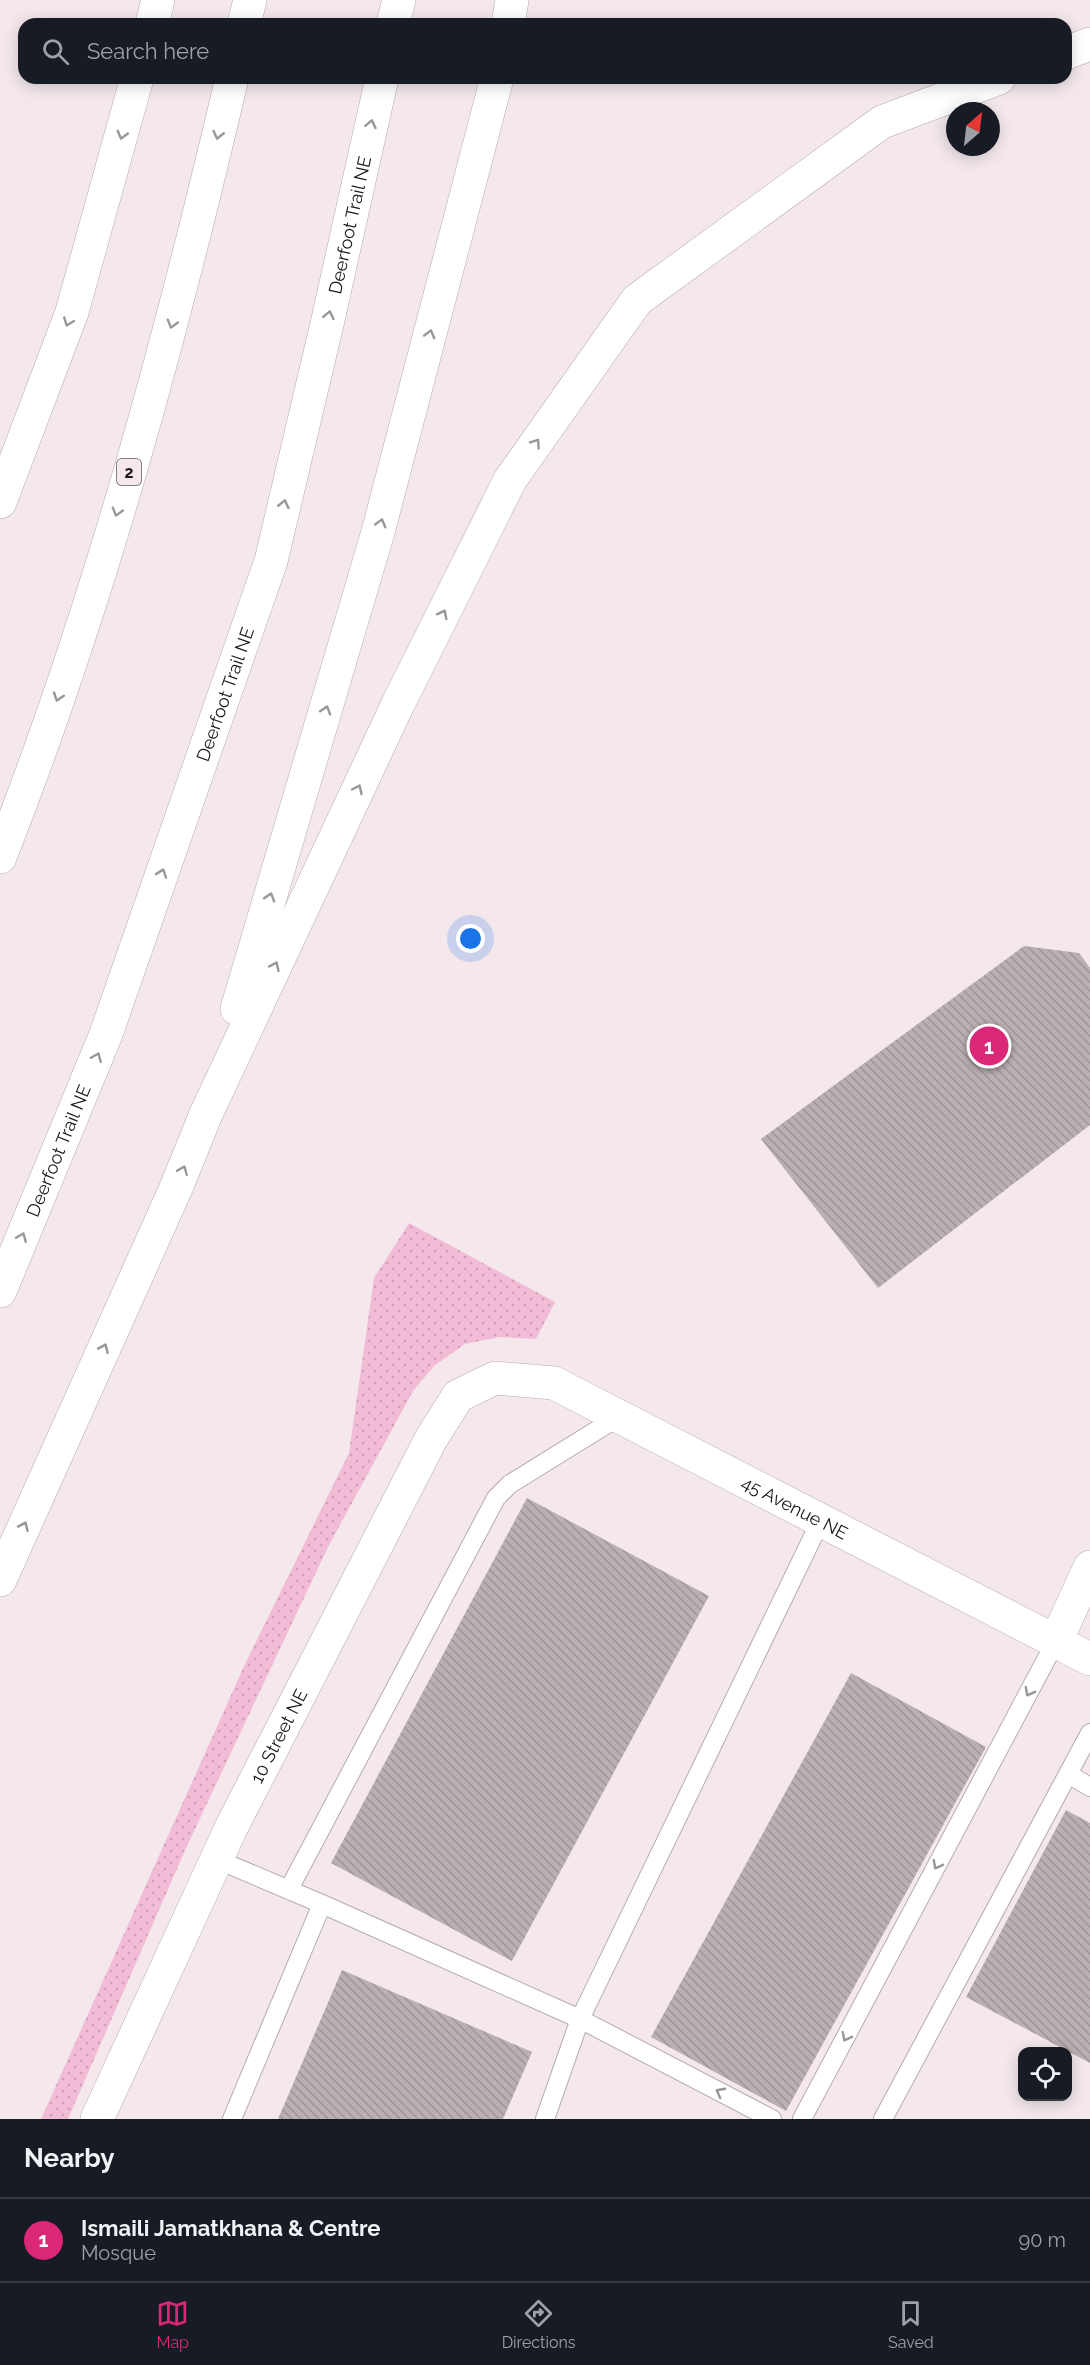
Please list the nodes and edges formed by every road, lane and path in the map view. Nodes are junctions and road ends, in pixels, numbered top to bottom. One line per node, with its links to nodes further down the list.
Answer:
1 (158, 0): 5 (main road)
2 (250, 0): 6 (main road)
3 (399, 0): 7 (main road)
4 (512, 0): 8 (main road)
5 (154, 18)
6 (246, 18)
7 (394, 18)
8 (509, 18)
9 (1090, 44): 10 (main road)
10 (1072, 51)
11 (135, 84): 16 (main road, one-way to 16)
12 (231, 84): 17 (main road, 2, one-way to 17)
13 (381, 84): 19 (main road, Deerfoot Trail NE, one-way to 13)
14 (495, 84): 18 (main road, one-way to 14)
15 (983, 84): 18 (main road, one-way to 15)
16 (0, 502)
17 (0, 857)
18 (206, 1114): 24 (main road, one-way to 18)
19 (0, 1291)
20 (495, 1378): 21 (main road, 45 Avenue NE); 30 (main road, 10 Street NE)
21 (620, 1416): 22 (main road, 45 Avenue NE); 31 (lane)
22 (821, 1520): 25 (main road, 45 Avenue NE); 33 (lane)
23 (1090, 1567): 25 (main road)
24 (0, 1580)
25 (1056, 1641): 26 (main road, 45 Avenue NE); 38 (lane, one-way to 38)
26 (1090, 1659)
27 (1090, 1733): 28 (lane)
28 (1068, 1774): 29 (lane); 39 (lane)
29 (1090, 1787)
30 (216, 1859): 31 (lane); 34 (main road, 10 Street NE)
31 (289, 1889): 32 (lane)
32 (322, 1904): 33 (lane); 35 (lane)
33 (580, 2019): 36 (lane); 37 (lane, one-way to 33)
34 (97, 2119)
35 (232, 2119)
36 (545, 2119)
37 (772, 2119)
38 (802, 2119)
39 (883, 2119)

